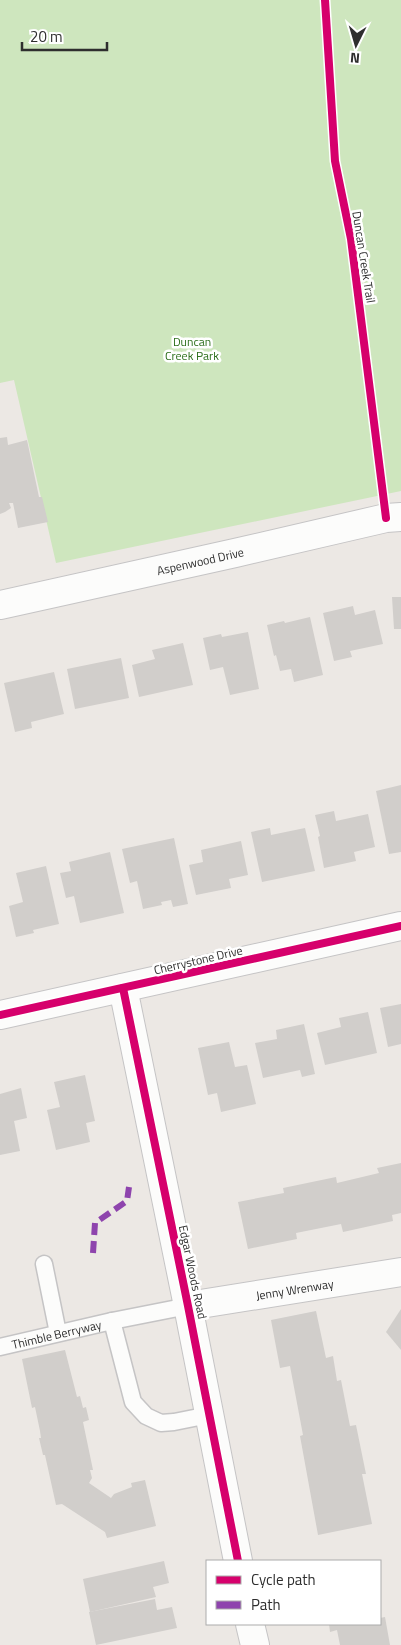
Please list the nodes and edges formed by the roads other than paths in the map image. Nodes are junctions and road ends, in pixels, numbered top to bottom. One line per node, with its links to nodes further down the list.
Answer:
1 (401, 517): 2 (street, Aspenwood Drive)
2 (0, 605)
3 (401, 926): 4 (street, Cherrystone Drive)
4 (123, 988): 5 (street, Cherrystone Drive); 8 (street, Edgar Woods Road)
5 (0, 1015)
6 (44, 1264): 10 (lane)
7 (401, 1272): 8 (street, Jenny Wrenway)
8 (188, 1306): 9 (lane, Thimble Berryway); 12 (street, Edgar Woods Road)
9 (112, 1321): 10 (lane, Thimble Berryway); 12 (lane, Thimble Berryway)
10 (58, 1333): 11 (lane, Thimble Berryway)
11 (0, 1347)
12 (210, 1415): 13 (street, Edgar Woods Road)
13 (238, 1560)
14 (250, 1625): 15 (street)
15 (255, 1645)

